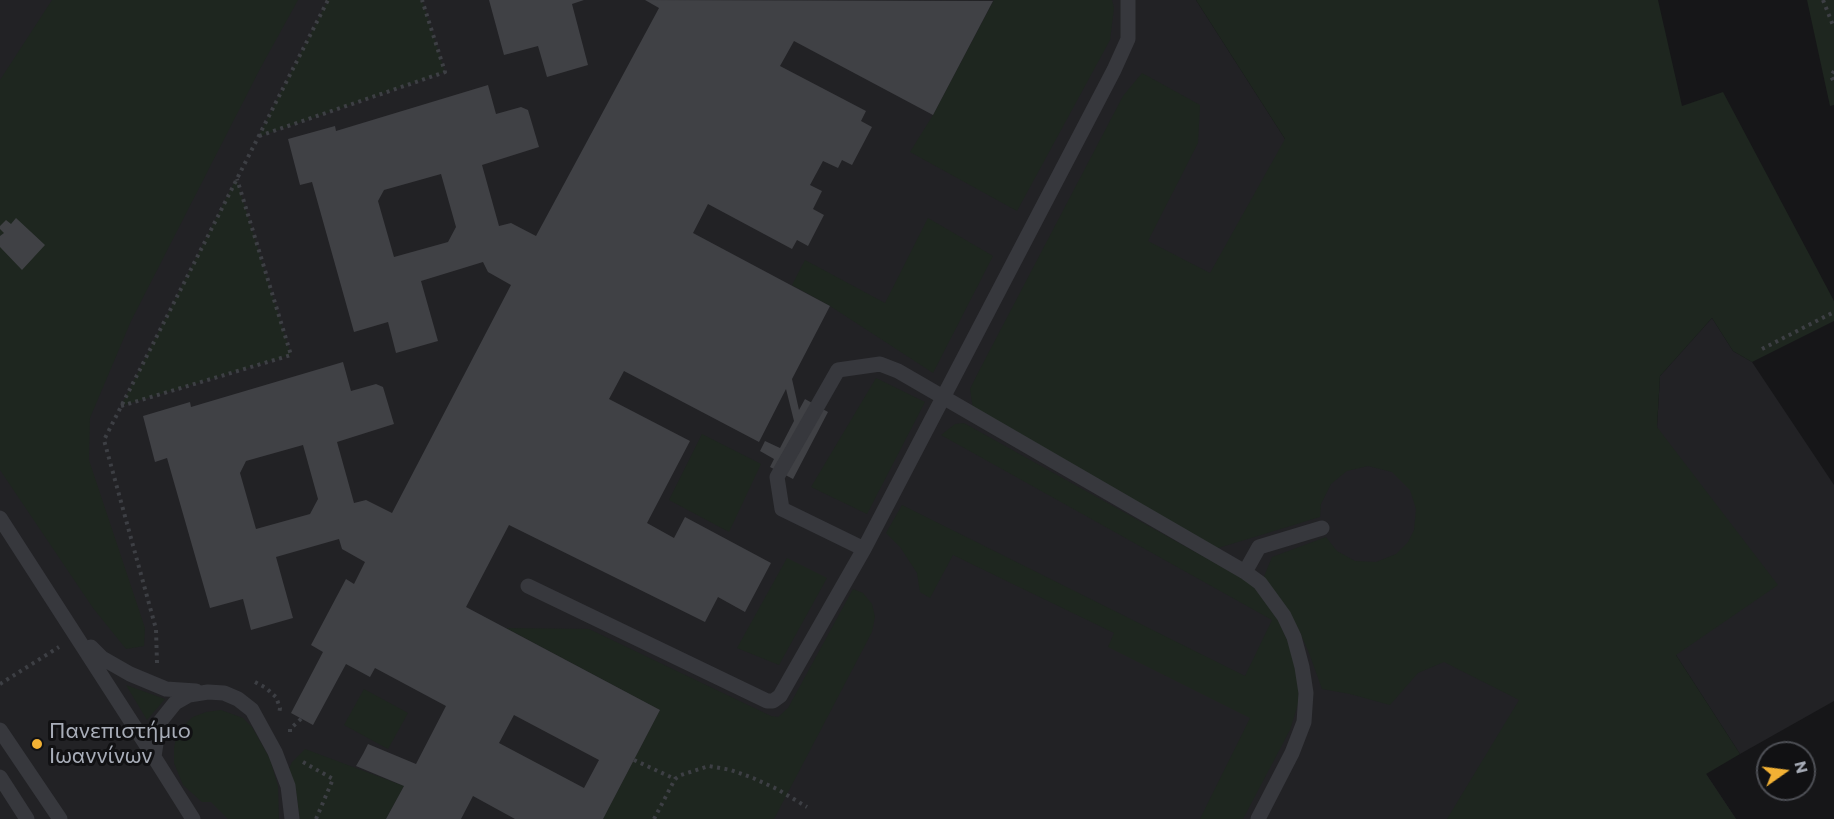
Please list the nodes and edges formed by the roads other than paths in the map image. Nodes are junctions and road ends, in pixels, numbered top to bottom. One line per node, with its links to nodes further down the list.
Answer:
1 (1128, 0): 2 (lane)
2 (943, 399): 5 (lane); 5 (lane); 6 (lane)
3 (0, 518): 8 (lane)
4 (1322, 528): 6 (lane)
5 (864, 549): 7 (lane)
6 (1245, 572): 17 (lane)
7 (528, 586)
8 (77, 635): 9 (lane); 11 (lane)
9 (208, 692): 11 (lane); 16 (lane)
10 (0, 730): 14 (lane)
11 (154, 757): 15 (lane)
12 (0, 777): 13 (lane)
13 (27, 819)
14 (60, 819)
15 (193, 819)
16 (292, 819)
17 (1258, 819)

